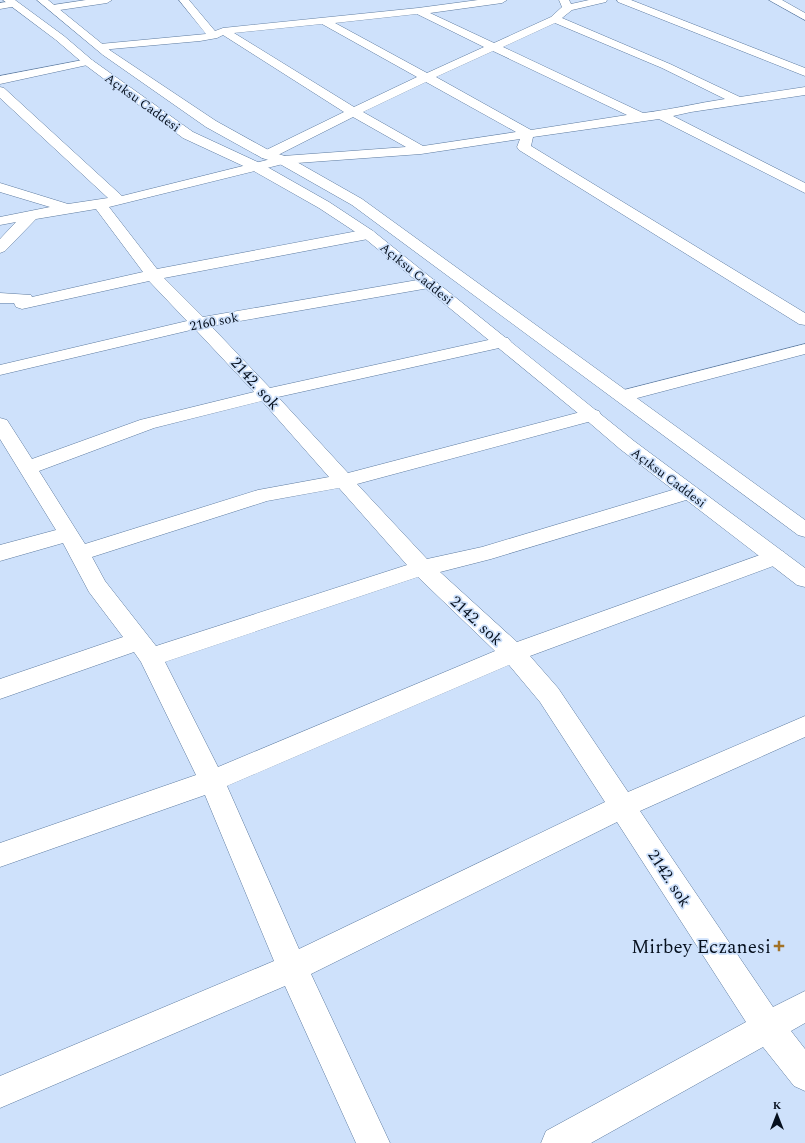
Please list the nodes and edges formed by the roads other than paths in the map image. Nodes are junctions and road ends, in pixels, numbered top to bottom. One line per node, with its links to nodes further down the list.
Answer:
1 (107, 0): 8 (street)
2 (184, 0): 16 (street)
3 (502, 0): 11 (street)
4 (602, 0): 9 (street)
5 (622, 0): 20 (street)
6 (774, 0): 12 (street)
7 (7, 4): 19 (street, Açıksu Caddesi)
8 (48, 4): 18 (street, Açıksu Caddesi)
9 (566, 4): 14 (street)
10 (378, 5): 13 (street)
11 (418, 11): 13 (street); 17 (street)
12 (802, 13)
13 (388, 14): 15 (street)
14 (555, 19): 17 (street); 25 (street)
15 (324, 21): 16 (street); 21 (street)
16 (218, 33): 18 (street); 26 (street)
17 (494, 46): 21 (street); 28 (street)
18 (100, 47): 31 (street, Açıksu Caddesi)
19 (88, 62): 22 (street); 33 (street, Açıksu Caddesi)
20 (805, 72)
21 (428, 77): 26 (street); 29 (street)
22 (0, 80)
23 (0, 91): 36 (street, 2142. sok)
24 (805, 91): 25 (street)
25 (738, 101): 27 (street)
26 (353, 112): 30 (street); 31 (street)
27 (661, 115): 28 (street); 35 (street)
28 (641, 117): 29 (street)
29 (528, 133): 30 (street); 45 (street)
30 (421, 150): 32 (street)
31 (267, 155): 32 (street, Açıksu Caddesi)
32 (283, 160): 33 (street); 51 (street, Açıksu Caddesi)
33 (257, 168): 36 (street); 40 (street, Açıksu Caddesi)
34 (0, 187): 37 (street)
35 (805, 189)
36 (109, 202): 37 (street); 42 (street, 2142. sok)
37 (68, 208): 38 (street)
38 (32, 214): 39 (street); 41 (street)
39 (0, 221)
40 (368, 234): 42 (street); 43 (street, Açıksu Caddesi)
41 (0, 248)
42 (154, 275): 44 (street); 46 (street, 2142. sok)
43 (430, 283): 46 (street, 2160 sok); 47 (street, Açıksu Caddesi)
44 (0, 298)
45 (805, 320)
46 (200, 323): 49 (street, 2160 sok); 50 (street, 2142. sok)
47 (502, 342): 50 (street); 52 (street, Açıksu Caddesi)
48 (805, 349): 51 (street)
49 (0, 370)
50 (266, 394): 54 (street); 55 (street, 2142. sok)
51 (622, 396): 57 (street, Açıksu Caddesi)
52 (592, 415): 55 (street); 56 (street, Açıksu Caddesi)
53 (3, 437): 54 (street)
54 (27, 468): 58 (street)
55 (343, 480): 58 (street); 61 (street, 2142. sok)
56 (689, 492): 60 (street, Açıksu Caddesi); 61 (street)
57 (805, 530)
58 (75, 543): 59 (street); 63 (street)
59 (0, 553)
60 (776, 557): 62 (street, Açıksu Caddesi); 64 (street)
61 (422, 568): 63 (street); 64 (street, 2142. sok)
62 (805, 579)
63 (145, 649): 65 (street); 67 (street)
64 (513, 653): 67 (street); 68 (street, 2142. sok)
65 (0, 689)
66 (805, 726): 68 (street)
67 (212, 781): 69 (street); 70 (street)
68 (623, 806): 70 (street); 72 (street, 2142. sok)
69 (0, 855)
70 (292, 968): 74 (street); 75 (street)
71 (805, 1006): 72 (street)
72 (767, 1026): 73 (street, 2142. sok); 76 (street)
73 (805, 1075)
74 (0, 1092)
75 (373, 1143)
76 (558, 1143)

